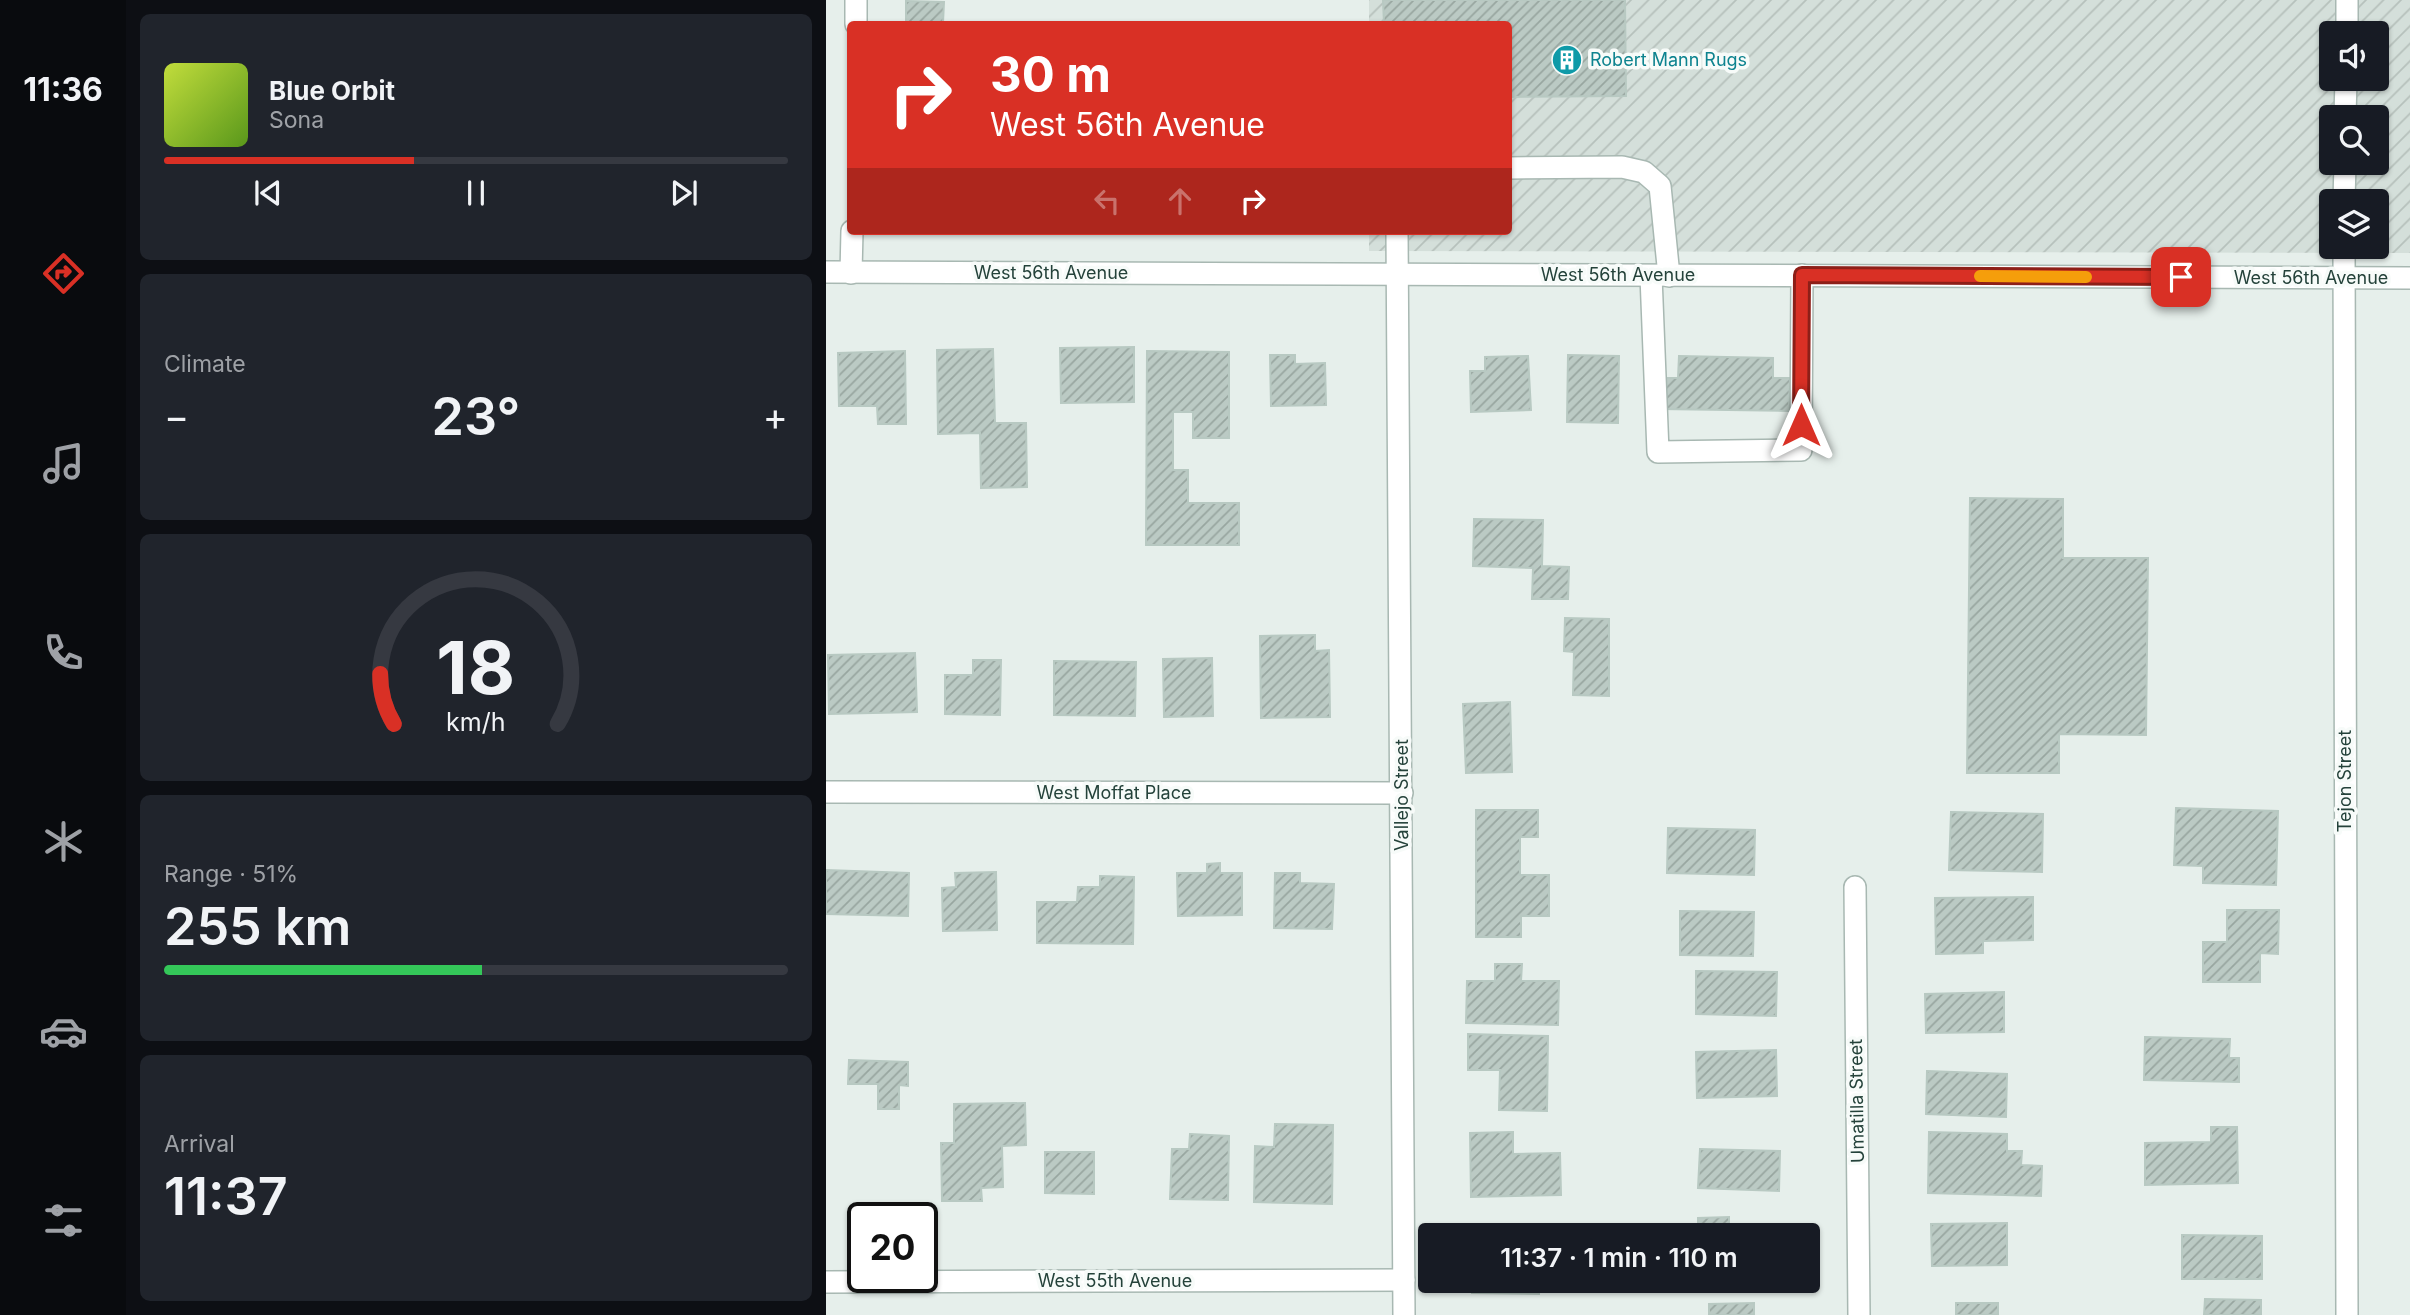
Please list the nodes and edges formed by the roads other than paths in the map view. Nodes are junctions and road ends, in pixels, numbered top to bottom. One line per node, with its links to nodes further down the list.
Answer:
1 (856, 0): 3 (street)
2 (2347, 0): 4 (street)
3 (856, 21)
4 (2347, 21)
5 (1512, 168): 13 (street)
6 (852, 235): 10 (street)
7 (1397, 235): 11 (street, Vallejo Street)
8 (2344, 259): 14 (street, Tejon Street)
9 (826, 272): 10 (street, West 56th Avenue)
10 (851, 273): 11 (street, West 56th Avenue)
11 (1395, 275): 13 (street, West 56th Avenue); 17 (street, Vallejo Street)
12 (1802, 275): 13 (street, West 56th Avenue); 13 (street); 14 (street, West 56th Avenue)
13 (1660, 276)
14 (2343, 278): 15 (street, West 56th Avenue); 23 (street, Tejon Street)
15 (2410, 278)
16 (826, 792): 17 (street, West Moffat Place)
17 (1402, 793): 19 (street, Vallejo Street)
18 (1855, 887): 22 (street, Umatilla Street)
19 (1404, 1280): 20 (street, West 55th Avenue); 21 (street, Vallejo Street)
20 (826, 1282)
21 (1404, 1315)
22 (1859, 1315)
23 (2347, 1315)

